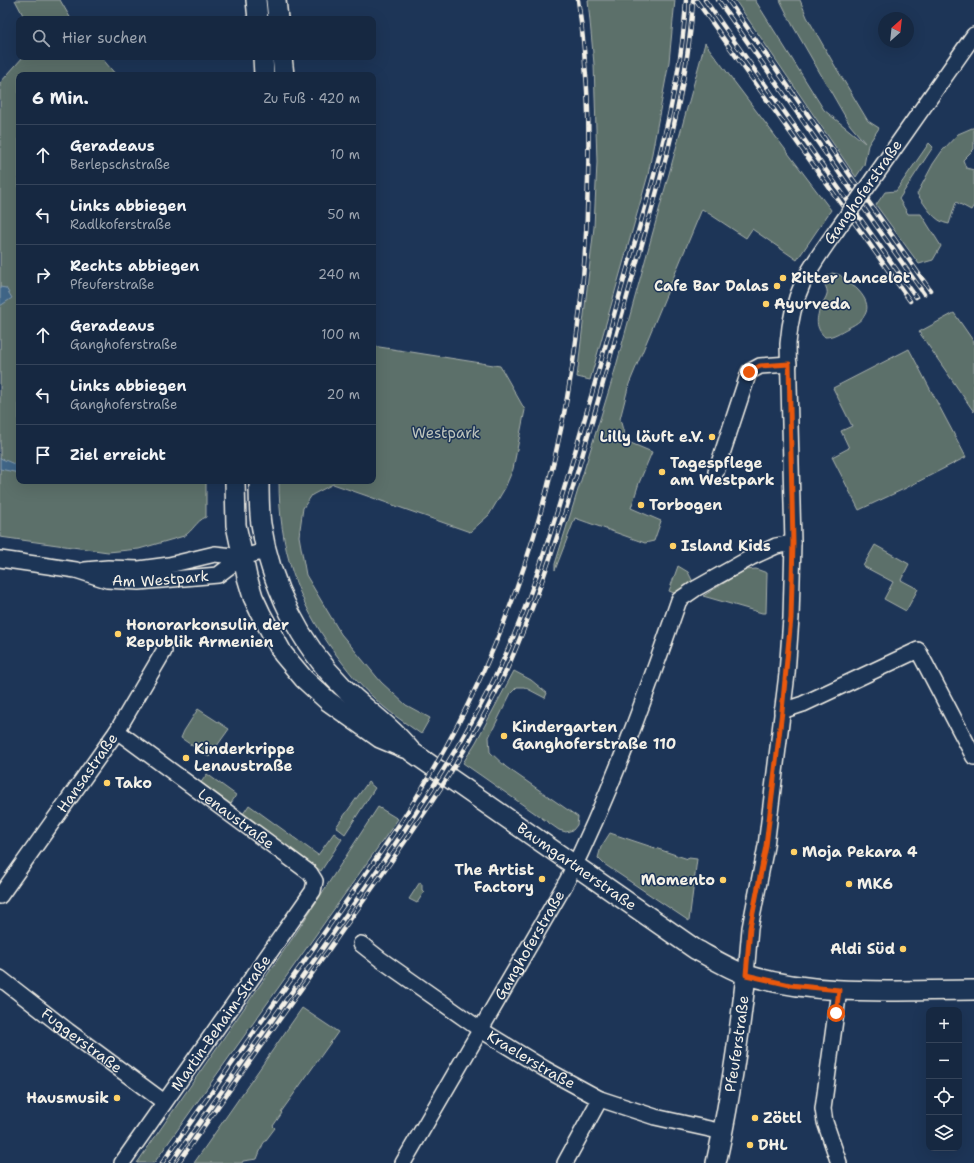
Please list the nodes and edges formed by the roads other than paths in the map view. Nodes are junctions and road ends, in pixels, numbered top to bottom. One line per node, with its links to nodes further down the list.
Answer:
1 (256, 0): 3 (main road)
2 (276, 0): 4 (main road)
3 (258, 16)
4 (278, 16)
5 (974, 35): 10 (street, Ganghoferstraße, bridge)
6 (263, 60): 8 (main road)
7 (282, 60): 9 (main road)
8 (264, 72)
9 (284, 72)
10 (789, 364): 11 (street); 14 (street, Ganghoferstraße)
11 (716, 472)
12 (235, 484): 16 (main road)
13 (259, 484): 15 (main road)
14 (793, 543): 20 (street, Pfeuferstraße); 24 (street, Ganghoferstraße)
15 (266, 551): 16 (street, Am Westpark); 22 (main road, Baumgartnerstraße)
16 (242, 558): 18 (street, Am Westpark); 18 (street, Am Westpark); 22 (main road, Baumgartnerstraße)
17 (0, 559): 18 (street, Am Westpark)
18 (76, 570)
19 (164, 650): 21 (street, Hansastraße)
20 (782, 711): 23 (street); 28 (street, Pfeuferstraße)
21 (117, 731): 25 (street, Lenaustraße); 26 (street, Hansastraße)
22 (412, 752): 24 (main road, Baumgartnerstraße)
23 (974, 757)
24 (575, 865): 28 (main road, Baumgartnerstraße); 32 (street, Ganghoferstraße)
25 (315, 881): 34 (street, Martin-Behaim-Straße)
26 (1, 893)
27 (361, 944): 32 (street, Kraelerstraße)
28 (746, 975): 30 (main road, Baumgartnerstraße); 35 (main road, Pfeuferstraße)
29 (0, 978): 34 (street, Fuggerstraße)
30 (839, 990): 31 (main road, Baumgartnerstraße); 40 (street)
31 (974, 990)
32 (481, 1030): 33 (street, Kraelerstraße); 37 (street, Ganghoferstraße)
33 (600, 1099): 35 (street, Kraelerstraße); 38 (street)
34 (164, 1102): 36 (street, Martin-Behaim-Straße)
35 (723, 1132): 39 (main road, Pfeuferstraße)
36 (122, 1163)
37 (403, 1163)
38 (565, 1163)
39 (716, 1163)
40 (839, 1163)

